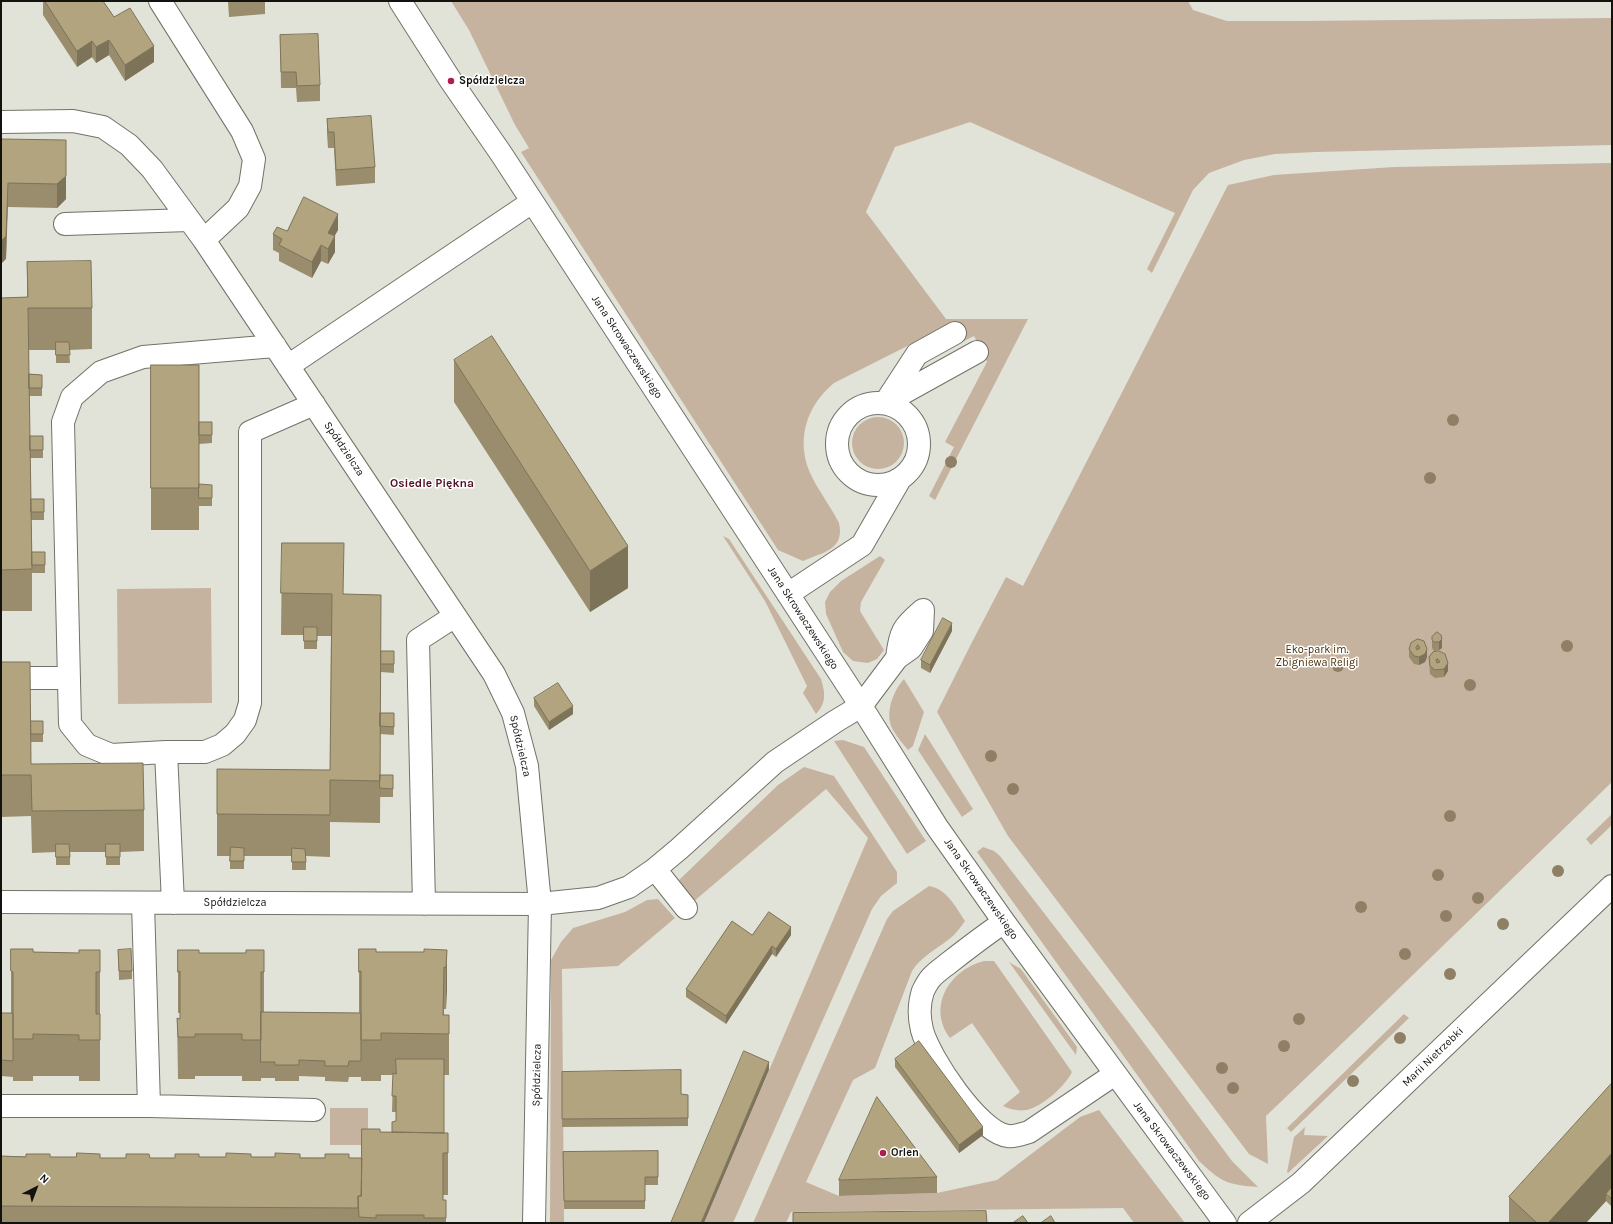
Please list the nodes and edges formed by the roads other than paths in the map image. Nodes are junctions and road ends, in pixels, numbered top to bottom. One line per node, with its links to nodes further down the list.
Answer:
1 (160, 1): 7 (street)
2 (400, 1): 4 (street, Jana Skrowaczewskiego)
3 (1, 122): 5 (street, Spółdzielcza)
4 (532, 202): 11 (street); 15 (street, Jana Skrowaczewskiego)
5 (189, 220): 6 (street); 7 (street, Spółdzielcza)
6 (65, 224)
7 (204, 240): 9 (street, Spółdzielcza)
8 (955, 333): 12 (street)
9 (275, 346): 11 (street, Spółdzielcza); 19 (street)
10 (977, 352): 12 (street)
11 (288, 366): 13 (street, Spółdzielcza)
12 (885, 403): 14 (street); 14 (street)
13 (314, 404): 16 (street, Spółdzielcza); 21 (street)
14 (900, 479): 15 (street)
15 (788, 594): 20 (street, Jana Skrowaczewskiego)
16 (455, 616): 27 (street); 28 (street, Spółdzielcza)
17 (897, 658): 20 (street)
18 (1, 678): 19 (street)
19 (70, 678): 21 (street)
20 (861, 706): 22 (street); 30 (street, Jana Skrowaczewskiego)
21 (166, 752): 26 (street)
22 (655, 869): 28 (street); 29 (street)
23 (1612, 886): 37 (street, Marii Nietrzebki)
24 (1, 902): 25 (street, Spółdzielcza)
25 (143, 903): 26 (street, Spółdzielcza); 33 (street)
26 (173, 903): 27 (street, Spółdzielcza)
27 (424, 904): 28 (street, Spółdzielcza)
28 (540, 904): 35 (street, Spółdzielcza)
29 (686, 908)
30 (1004, 922): 31 (street, Jana Skrowaczewskiego); 31 (street)
31 (1115, 1074): 36 (street, Jana Skrowaczewskiego)
32 (1, 1106): 33 (street)
33 (149, 1106): 34 (street)
34 (314, 1110)
35 (534, 1223)
36 (1225, 1223)
37 (1249, 1223)

